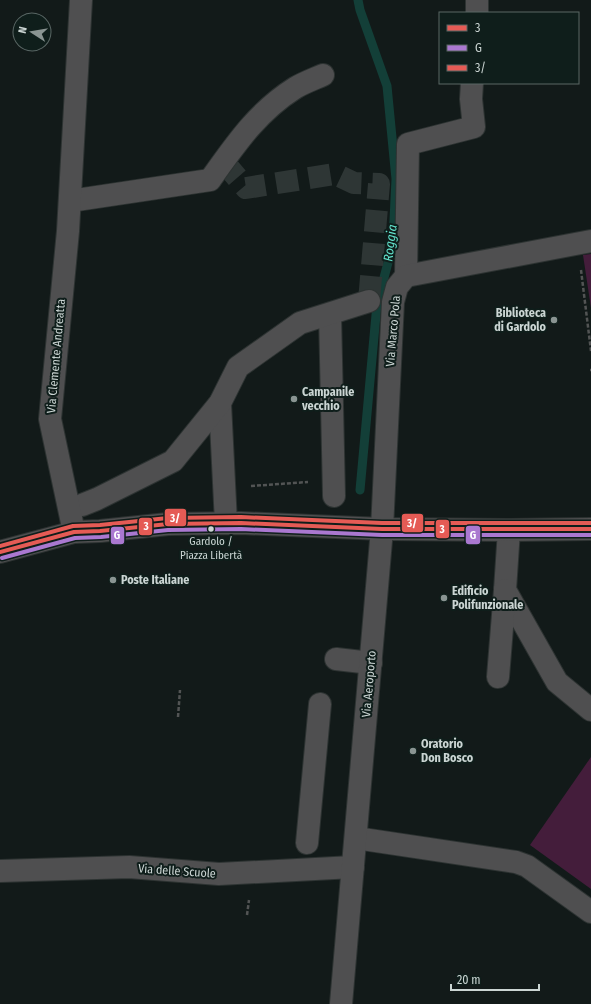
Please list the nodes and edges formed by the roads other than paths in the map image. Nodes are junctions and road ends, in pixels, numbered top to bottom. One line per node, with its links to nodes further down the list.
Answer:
1 (82, 0): 6 (street, Via Clemente Andreatta)
2 (477, 0): 3 (street)
3 (477, 12)
4 (323, 75): 6 (street)
5 (472, 84): 8 (street)
6 (70, 201): 18 (street, Via Clemente Andreatta)
7 (584, 242): 8 (street)
8 (406, 276): 15 (street, Via Marco Pola)
9 (369, 302): 10 (street)
10 (330, 314): 11 (street); 12 (street)
11 (220, 403): 13 (street); 14 (street)
12 (334, 496)
13 (82, 505)
14 (226, 523): 15 (street); 18 (street)
15 (382, 529): 17 (street); 22 (street, Via Aeroporto)
16 (591, 529): 17 (street)
17 (509, 530): 20 (street)
18 (74, 532): 19 (street)
19 (0, 552)
20 (505, 590): 23 (street); 25 (street)
21 (336, 659): 22 (street)
22 (371, 663): 26 (street, Via Aeroporto)
23 (498, 678)
24 (320, 704): 27 (street)
25 (591, 710)
26 (356, 838): 28 (street, Via Aeroporto); 30 (street)
27 (307, 843)
28 (353, 867): 29 (street, Via delle Scuole); 31 (street, Via Aeroporto)
29 (0, 871)
30 (591, 912)
31 (341, 1004)

